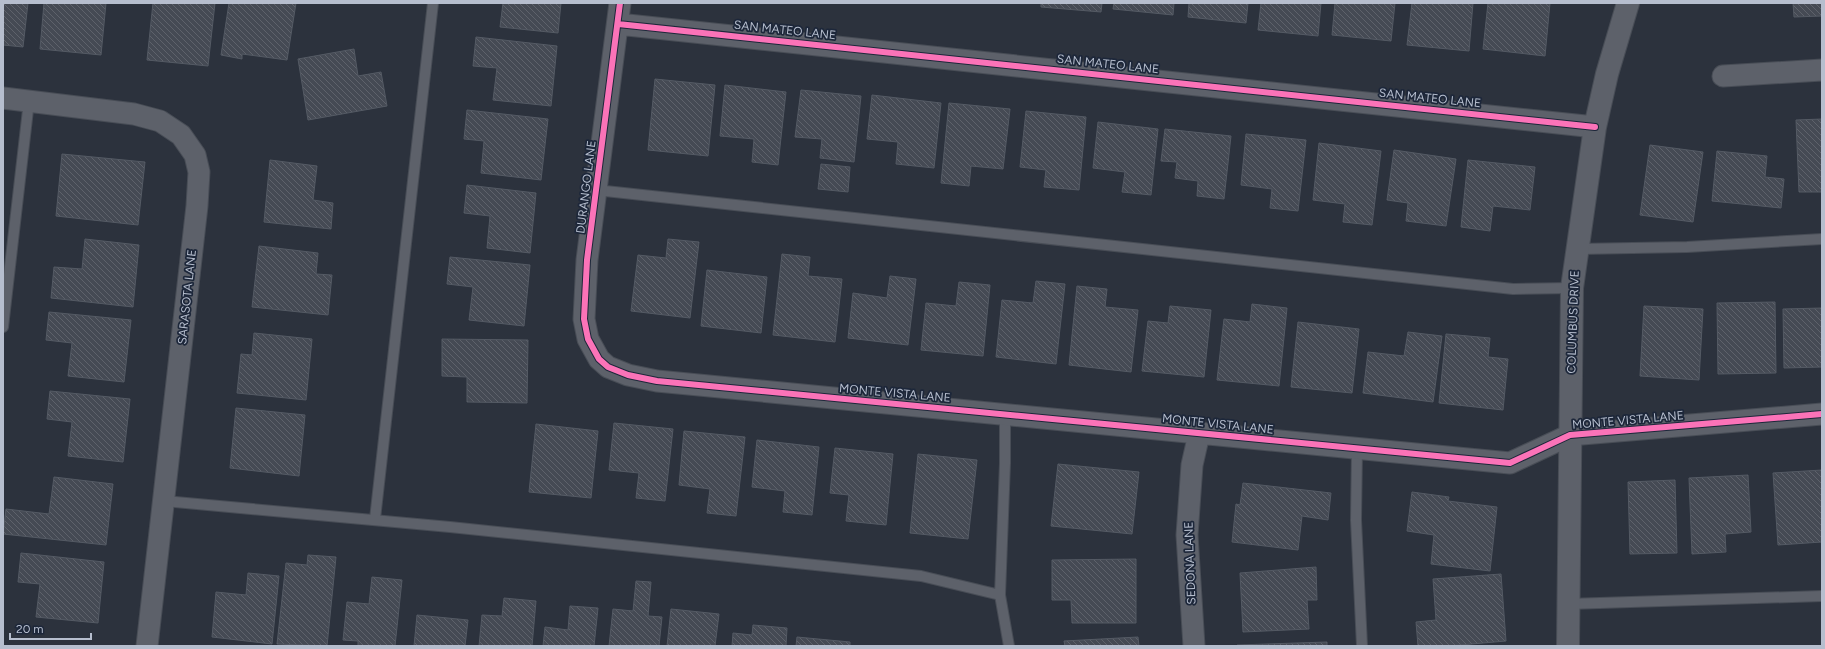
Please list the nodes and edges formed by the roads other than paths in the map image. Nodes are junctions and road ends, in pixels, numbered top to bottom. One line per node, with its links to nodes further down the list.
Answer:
1 (433, 3): 22 (lane)
2 (620, 3): 4 (street, DURANGO LANE)
3 (1628, 3): 9 (street, COLUMBUS DRIVE)
4 (618, 24): 9 (street, SAN MATEO LANE); 10 (street, DURANGO LANE)
5 (1822, 70): 6 (street)
6 (1723, 76)
7 (3, 98): 8 (street, SARASOTA LANE)
8 (30, 101): 14 (lane); 21 (street, SARASOTA LANE)
9 (1595, 127): 12 (street, COLUMBUS DRIVE)
10 (596, 190): 13 (lane); 15 (street, DURANGO LANE)
11 (1822, 239): 12 (lane)
12 (1578, 249): 13 (street, COLUMBUS DRIVE)
13 (1572, 288): 19 (street, COLUMBUS DRIVE)
14 (3, 327)
15 (608, 367): 17 (street, MONTE VISTA LANE)
16 (1822, 414): 19 (street, MONTE VISTA LANE)
17 (1005, 415): 18 (street, MONTE VISTA LANE); 23 (lane)
18 (1199, 434): 20 (street, MONTE VISTA LANE); 28 (street, SEDONA LANE)
19 (1570, 435): 20 (street, MONTE VISTA LANE); 25 (street, COLUMBUS DRIVE)
20 (1357, 449): 29 (lane)
21 (164, 501): 22 (lane); 26 (street, SARASOTA LANE)
22 (376, 520): 23 (lane)
23 (1000, 596): 27 (lane)
24 (1822, 596): 25 (lane)
25 (1568, 604): 30 (street, COLUMBUS DRIVE)
26 (148, 646)
27 (1009, 646)
28 (1194, 646)
29 (1362, 646)
30 (1568, 646)

